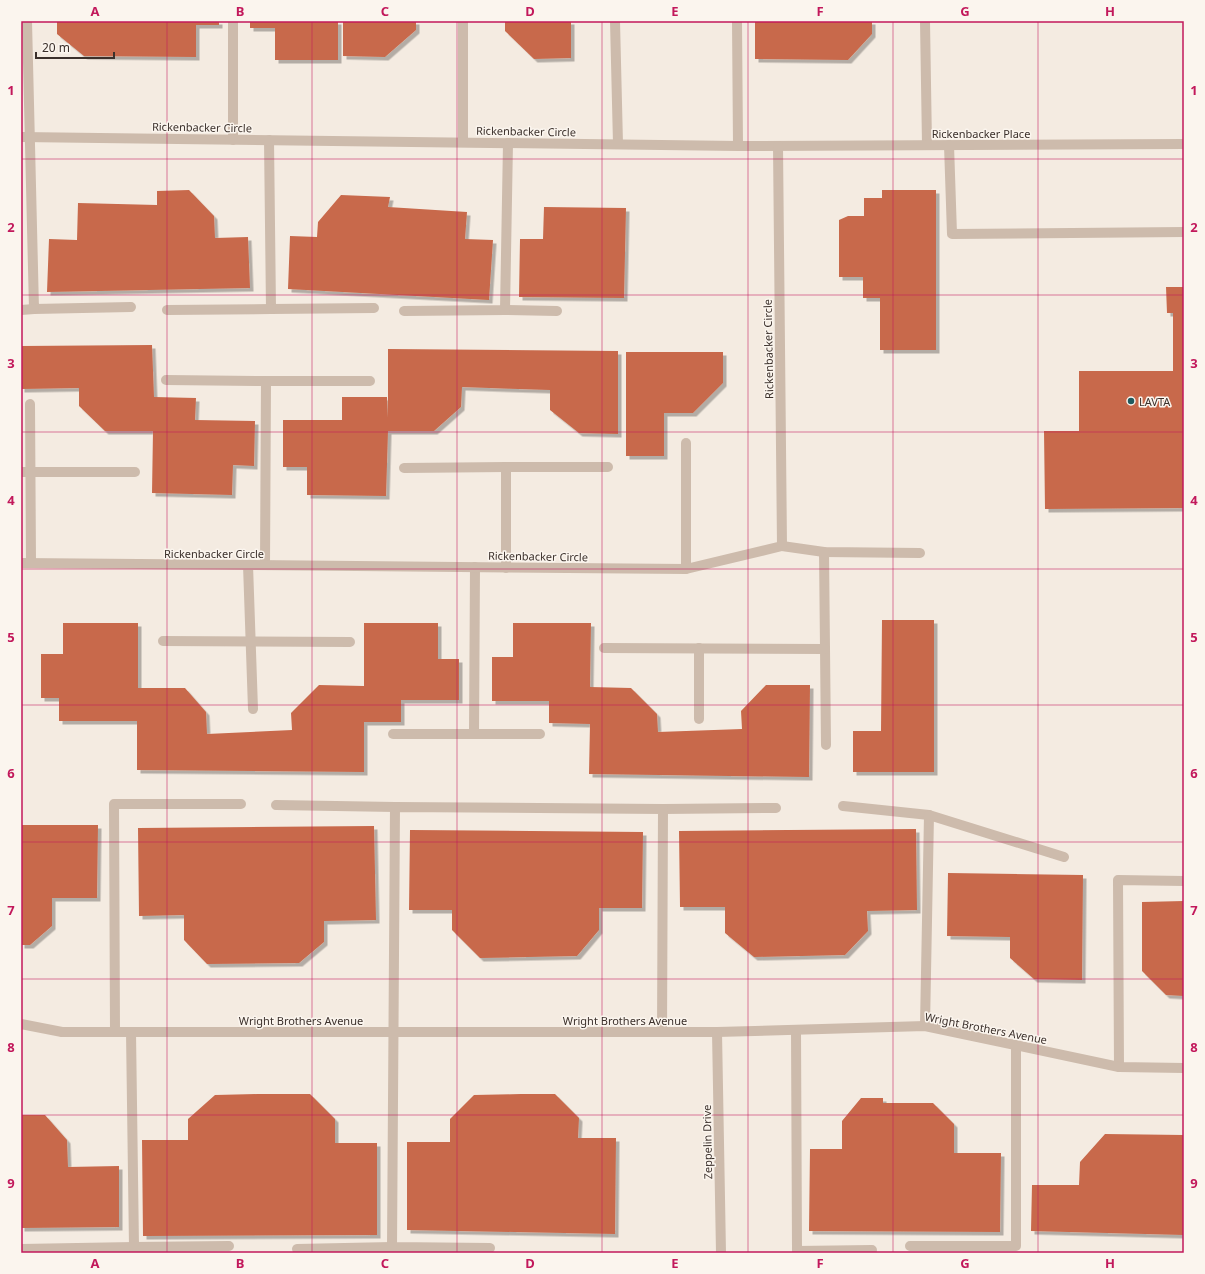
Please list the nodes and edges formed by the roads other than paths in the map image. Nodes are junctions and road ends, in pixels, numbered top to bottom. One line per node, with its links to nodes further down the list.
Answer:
1 (27, 21): 7 (street)
2 (233, 21): 8 (street)
3 (463, 21): 10 (street)
4 (615, 21): 12 (street)
5 (737, 21): 16 (street)
6 (925, 21): 14 (street)
7 (26, 137): 8 (street, Rickenbacker Circle); 21 (street)
8 (233, 140): 9 (street, Rickenbacker Circle)
9 (269, 140): 10 (street, Rickenbacker Circle); 22 (street)
10 (463, 142): 11 (street, Rickenbacker Circle)
11 (508, 143): 12 (street, Rickenbacker Circle); 25 (street)
12 (618, 144): 16 (street, Rickenbacker Circle)
13 (1184, 144): 15 (street, Rickenbacker Place)
14 (927, 145): 15 (street, Rickenbacker Place); 17 (street, Rickenbacker Place)
15 (949, 145): 18 (street)
16 (738, 146): 17 (street, Rickenbacker Circle)
17 (778, 146): 38 (street, Rickenbacker Circle)
18 (1184, 232)
19 (131, 307): 21 (street)
20 (374, 308): 22 (street)
21 (34, 309): 23 (street)
22 (271, 309): 24 (street)
23 (21, 310)
24 (167, 310)
25 (505, 310): 26 (street); 27 (street)
26 (404, 311)
27 (557, 311)
28 (166, 380): 29 (street)
29 (266, 381): 30 (street); 43 (street)
30 (370, 381)
31 (30, 404): 36 (street)
32 (686, 443): 46 (street)
33 (506, 467): 34 (street); 35 (street); 45 (street)
34 (608, 467)
35 (404, 468)
36 (26, 472): 37 (street); 41 (street)
37 (135, 472)
38 (782, 546): 39 (street); 46 (street, Rickenbacker Circle)
39 (824, 552): 40 (street); 52 (street)
40 (920, 553)
41 (26, 563): 42 (street, Rickenbacker Circle)
42 (248, 565): 43 (street, Rickenbacker Circle); 48 (street)
43 (265, 565): 44 (street, Rickenbacker Circle)
44 (475, 567): 45 (street, Rickenbacker Circle); 56 (street)
45 (506, 568): 46 (street, Rickenbacker Circle)
46 (686, 569)
47 (163, 641): 48 (street)
48 (250, 641): 49 (street); 53 (street)
49 (350, 642)
50 (604, 648): 51 (street)
51 (700, 648): 52 (street); 54 (street)
52 (825, 649): 58 (street)
53 (253, 709)
54 (700, 720)
55 (393, 734): 56 (street)
56 (474, 734): 57 (street)
57 (540, 734)
58 (826, 745)
59 (241, 804): 71 (street)
60 (276, 805): 62 (street)
61 (844, 806): 65 (street)
62 (395, 807): 64 (street); 73 (street)
63 (776, 808): 64 (street)
64 (663, 809): 74 (street)
65 (929, 816): 66 (street); 69 (street)
66 (1064, 857)
67 (1184, 881): 77 (street)
68 (21, 1024): 71 (street, Wright Brothers Avenue)
69 (925, 1026): 70 (street, Wright Brothers Avenue); 76 (street, Wright Brothers Avenue)
70 (796, 1030): 75 (street, Wright Brothers Avenue); 86 (street)
71 (115, 1032): 72 (street, Wright Brothers Avenue)
72 (131, 1032): 73 (street, Wright Brothers Avenue); 81 (street)
73 (393, 1032): 74 (street, Wright Brothers Avenue); 82 (street)
74 (662, 1032): 75 (street, Wright Brothers Avenue)
75 (717, 1032): 87 (street, Zeppelin Drive)
76 (1016, 1045): 77 (street, Wright Brothers Avenue); 80 (street)
77 (1118, 1067): 78 (street, Wright Brothers Avenue)
78 (1184, 1068)
79 (229, 1246): 81 (street)
80 (910, 1246)
81 (134, 1247): 84 (street)
82 (392, 1247): 83 (street); 85 (street)
83 (490, 1248)
84 (22, 1249)
85 (296, 1249)
86 (872, 1250)
87 (720, 1253)

